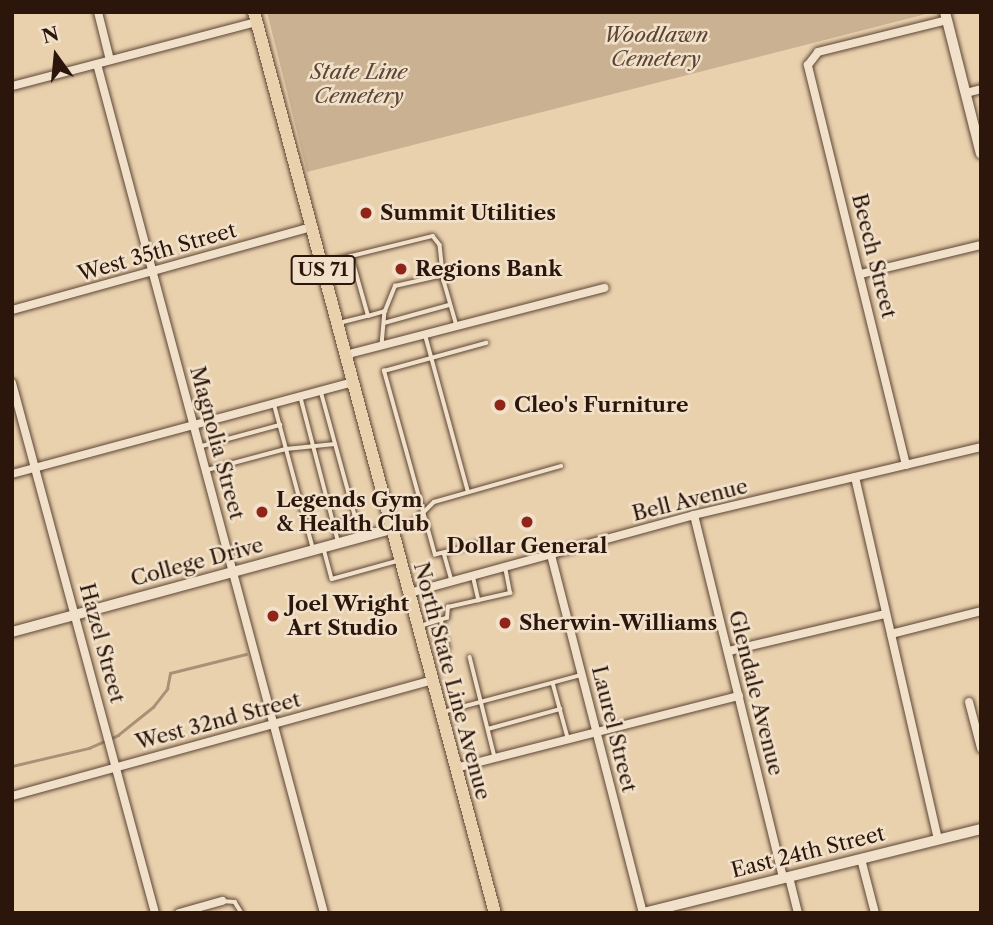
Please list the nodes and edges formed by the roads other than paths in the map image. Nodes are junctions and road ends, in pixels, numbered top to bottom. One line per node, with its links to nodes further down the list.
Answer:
1 (98, 12): 4 (street)
2 (946, 16): 8 (street); 15 (street, Beech Street)
3 (255, 17): 4 (street); 10 (main road, North State Line Avenue / US 71)
4 (110, 61): 5 (street)
5 (97, 64): 6 (street); 14 (street, Magnolia Street)
6 (12, 86)
7 (981, 89): 8 (street)
8 (966, 93): 9 (street)
9 (981, 154)
10 (311, 227): 13 (main road, North State Line Avenue / US 71); 14 (street, West 35th Street)
11 (981, 245): 15 (street)
12 (351, 256): 13 (lane); 16 (lane); 21 (lane)
13 (321, 264): 23 (main road, North State Line Avenue / US 71)
14 (154, 272): 19 (street, West 35th Street); 35 (street, Magnolia Street)
15 (861, 274): 42 (street, Beech Street)
16 (444, 275): 18 (lane); 20 (lane)
17 (605, 288): 24 (street)
18 (450, 305): 22 (lane); 24 (lane)
19 (12, 310)
20 (385, 311): 21 (lane); 22 (lane)
21 (368, 316): 23 (lane)
22 (384, 323): 27 (lane)
23 (337, 324): 28 (main road, North State Line Avenue / US 71)
24 (457, 327): 25 (street)
25 (425, 335): 27 (street); 29 (lane)
26 (486, 343): 29 (lane)
27 (382, 346): 28 (street)
28 (345, 355): 30 (main road, North State Line Avenue / US 71)
29 (432, 358): 48 (lane); 49 (lane)
30 (353, 382): 32 (street); 52 (main road, North State Line Avenue / US 71)
31 (12, 383): 44 (street, Hazel Street)
32 (321, 391): 33 (street); 37 (lane)
33 (300, 396): 34 (street); 41 (lane)
34 (274, 403): 35 (street); 36 (lane)
35 (194, 425): 38 (street, Magnolia Street); 44 (street)
36 (280, 425): 38 (lane); 40 (lane)
37 (335, 444): 41 (lane); 51 (lane)
38 (200, 447): 45 (street, Magnolia Street)
39 (981, 447): 42 (street, Bell Avenue)
40 (286, 449): 41 (lane); 45 (lane); 55 (lane)
41 (314, 449): 51 (lane)
42 (906, 465): 47 (street, Bell Avenue)
43 (561, 466): 48 (lane)
44 (35, 468): 46 (street); 67 (street, Hazel Street)
45 (206, 470): 60 (street, Magnolia Street)
46 (12, 474)
47 (855, 477): 50 (street, Bell Avenue); 66 (street)
48 (468, 492): 49 (lane)
49 (423, 514): 52 (lane); 56 (lane)
50 (694, 515): 57 (street, Bell Avenue); 73 (street, Glendale Avenue)
51 (334, 525): 53 (lane)
52 (392, 528): 53 (street, College Drive); 58 (main road, North State Line Avenue / US 71)
53 (339, 543): 55 (street, College Drive)
54 (484, 543): 56 (lane)
55 (319, 549): 58 (lane); 60 (street, College Drive)
56 (444, 553): 62 (lane)
57 (551, 555): 59 (street, Bell Avenue); 75 (street, Laurel Street)
58 (400, 560): 63 (main road, North State Line Avenue / US 71)
59 (505, 567): 61 (street, Bell Avenue); 64 (lane)
60 (234, 572): 67 (street, College Drive); 83 (street, Magnolia Street)
61 (473, 575): 62 (street, Bell Avenue); 64 (lane)
62 (452, 581): 63 (street, Bell Avenue)
63 (409, 593): 69 (main road, North State Line Avenue / US 71)
64 (479, 600): 68 (lane)
65 (981, 611): 71 (street)
66 (886, 614): 71 (street); 73 (street)
67 (77, 615): 70 (street, College Drive); 89 (street, Hazel Street)
68 (441, 619): 69 (lane); 72 (lane)
69 (418, 626): 76 (main road, North State Line Avenue / US 71)
70 (12, 632)
71 (891, 634): 93 (street)
72 (448, 649)
73 (729, 651): 78 (street, Glendale Avenue)
74 (470, 657): 79 (lane)
75 (583, 674): 77 (lane); 85 (street, Laurel Street)
76 (432, 680): 82 (main road, North State Line Avenue / US 71); 83 (street, West 32nd Street)
77 (552, 683): 79 (lane); 81 (lane)
78 (739, 696): 85 (street); 95 (street, Glendale Avenue)
79 (481, 701): 82 (lane); 84 (lane)
80 (969, 702): 87 (street)
81 (560, 709): 84 (lane); 86 (lane)
82 (441, 712): 90 (main road, North State Line Avenue / US 71)
83 (276, 723): 89 (street, West 32nd Street); 101 (street, Magnolia Street)
84 (488, 729): 88 (lane)
85 (597, 732): 86 (street); 97 (street, Laurel Street)
86 (568, 739): 88 (street)
87 (981, 748)
88 (495, 758): 90 (street)
89 (117, 767): 91 (street, West 32nd Street); 98 (street, Hazel Street)
90 (456, 768): 102 (main road, North State Line Avenue / US 71)
91 (12, 796)
92 (981, 829): 93 (street, East 24th Street)
93 (938, 840): 94 (street, East 24th Street)
94 (861, 859): 95 (street, East 24th Street); 104 (street)
95 (786, 877): 97 (street, East 24th Street); 103 (street, Glendale Avenue)
96 (222, 901): 99 (street); 100 (lane)
97 (649, 912)
98 (155, 913)
99 (179, 913)
100 (242, 913)
101 (324, 913)
102 (495, 913)
103 (798, 913)
104 (874, 913)

